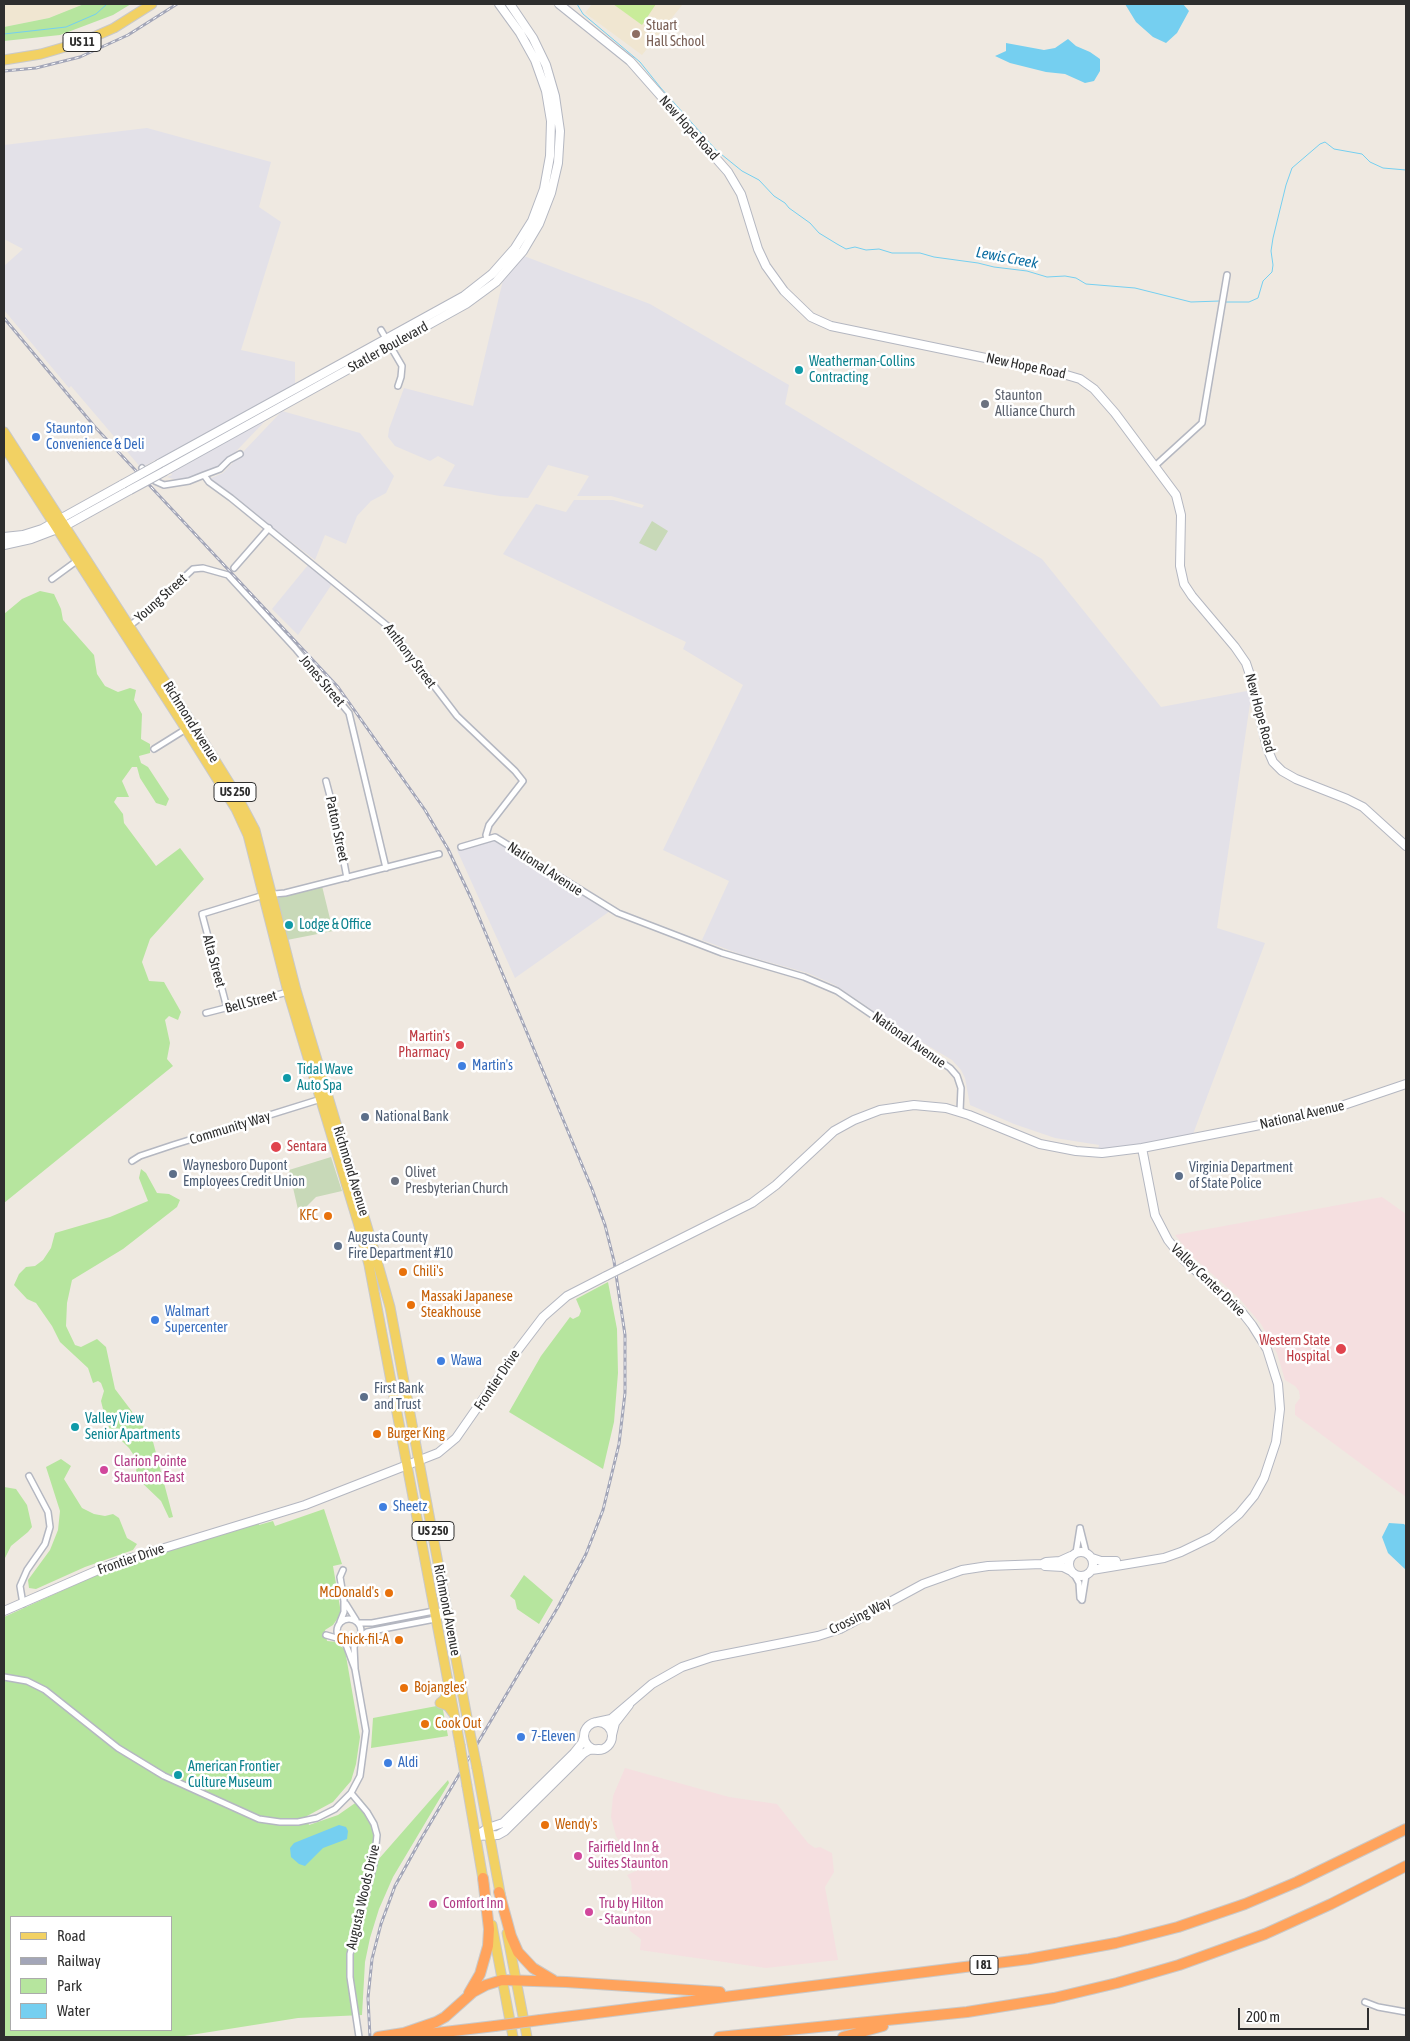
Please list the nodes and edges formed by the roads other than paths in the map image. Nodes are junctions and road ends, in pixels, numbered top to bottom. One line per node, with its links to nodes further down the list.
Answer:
1 (142, 4): 6 (main road, US 11)
2 (152, 4): 7 (main road, US 11)
3 (499, 4): 10 (street, Statler Boulevard)
4 (510, 4): 10 (street, Statler Boulevard)
5 (559, 4): 15 (street, New Hope Road)
6 (4, 55)
7 (4, 60)
8 (1227, 275): 15 (street)
9 (381, 330): 10 (street)
10 (388, 343): 11 (street); 18 (street, Statler Boulevard, bridge); 18 (street, Statler Boulevard, bridge)
11 (398, 386)
12 (4, 432): 18 (main road, Richmond Avenue / US 250)
13 (4, 446): 18 (main road, Richmond Avenue / US 250)
14 (240, 454): 17 (street)
15 (1156, 465): 31 (street, New Hope Road)
16 (142, 468): 17 (street)
17 (204, 475): 19 (street, Anthony Street)
18 (59, 524): 20 (street, Statler Boulevard); 21 (street, Statler Boulevard); 22 (main road, Richmond Avenue / US 250)
19 (269, 528): 23 (street); 30 (street, Anthony Street)
20 (4, 537)
21 (4, 546)
22 (81, 558): 25 (street); 26 (main road, Richmond Avenue / US 250)
23 (234, 568)
24 (228, 575): 26 (street, Young Street); 34 (street, Jones Street)
25 (52, 579)
26 (127, 628): 27 (main road, Richmond Avenue / US 250)
27 (190, 727): 28 (street); 36 (main road, Richmond Avenue / US 250)
28 (154, 749)
29 (326, 780): 35 (street, Patton Street)
30 (487, 839): 32 (street); 42 (street, National Avenue)
31 (1406, 846)
32 (461, 847)
33 (439, 854): 34 (street)
34 (386, 868): 35 (street)
35 (347, 878): 36 (street)
36 (268, 895): 37 (main road, Richmond Avenue / US 250); 38 (street, Alta Street)
37 (292, 991): 38 (street, Bell Street); 41 (main road, Richmond Avenue / US 250)
38 (227, 1008): 39 (street, Bell Street)
39 (206, 1013)
40 (1406, 1084): 43 (street, National Avenue)
41 (325, 1100): 44 (street, Community Way); 45 (main road, Richmond Avenue / US 250); 46 (main road, Richmond Avenue / US 250)
42 (960, 1111): 43 (street, National Avenue); 45 (street, Frontier Drive, bridge)
43 (1142, 1148): 50 (street, Valley Center Drive)
44 (132, 1161)
45 (420, 1461): 46 (street, Frontier Drive); 58 (main road, Richmond Avenue / US 250)
46 (407, 1465): 56 (street, Frontier Drive); 59 (main road, Richmond Avenue / US 250)
47 (29, 1476): 56 (street)
48 (1073, 1554): 49 (street); 49 (street); 51 (street, Crossing Way); 54 (street)
49 (1089, 1555): 50 (street, Valley Center Drive); 53 (street)
50 (1127, 1563): 53 (street, Valley Center Drive)
51 (1042, 1564): 54 (street, Crossing Way); 66 (street, Crossing Way)
52 (343, 1570): 55 (street)
53 (1089, 1572): 54 (street); 54 (street)
54 (1073, 1573)
55 (344, 1602): 60 (street); 61 (street)
56 (23, 1604): 57 (street, Frontier Drive)
57 (4, 1612)
58 (448, 1612): 59 (street); 74 (main road, Richmond Avenue / US 250, bridge)
59 (434, 1615): 60 (street); 62 (street); 75 (main road, Richmond Avenue / US 250, bridge)
60 (357, 1622): 61 (street); 62 (street)
61 (339, 1625): 63 (street); 63 (street)
62 (359, 1638): 63 (street); 64 (street)
63 (343, 1641): 64 (street)
64 (354, 1669): 72 (street)
65 (4, 1677): 72 (street)
66 (629, 1705): 67 (street, Crossing Way); 68 (street, Crossing Way)
67 (597, 1722): 68 (street); 69 (street)
68 (612, 1735): 70 (street)
69 (584, 1737): 70 (street); 71 (street)
70 (599, 1750): 71 (street)
71 (551, 1781): 74 (street); 74 (street)
72 (352, 1793): 88 (street, Augusta Woods Drive)
73 (1406, 1829): 82 (highway, I 81)
74 (488, 1832): 75 (street); 78 (main road, Richmond Avenue / US 250)
75 (476, 1836): 77 (main road)
76 (1406, 1866): 86 (highway)
77 (483, 1878): 79 (main road); 83 (highway)
78 (500, 1892): 80 (main road, Richmond Avenue / US 250); 81 (highway)
79 (502, 1980): 80 (highway); 83 (highway); 90 (main road)
80 (515, 1980): 81 (highway); 91 (main road, US 250)
81 (566, 1982): 82 (highway)
82 (783, 1990): 89 (highway, I 81, bridge)
83 (466, 1997): 87 (highway)
84 (1365, 2002): 85 (street)
85 (1406, 2012)
86 (942, 2014): 92 (highway); 93 (highway)
87 (383, 2036)
88 (359, 2037)
89 (404, 2037)
90 (513, 2037)
91 (527, 2037)
92 (719, 2037)
93 (843, 2037)

